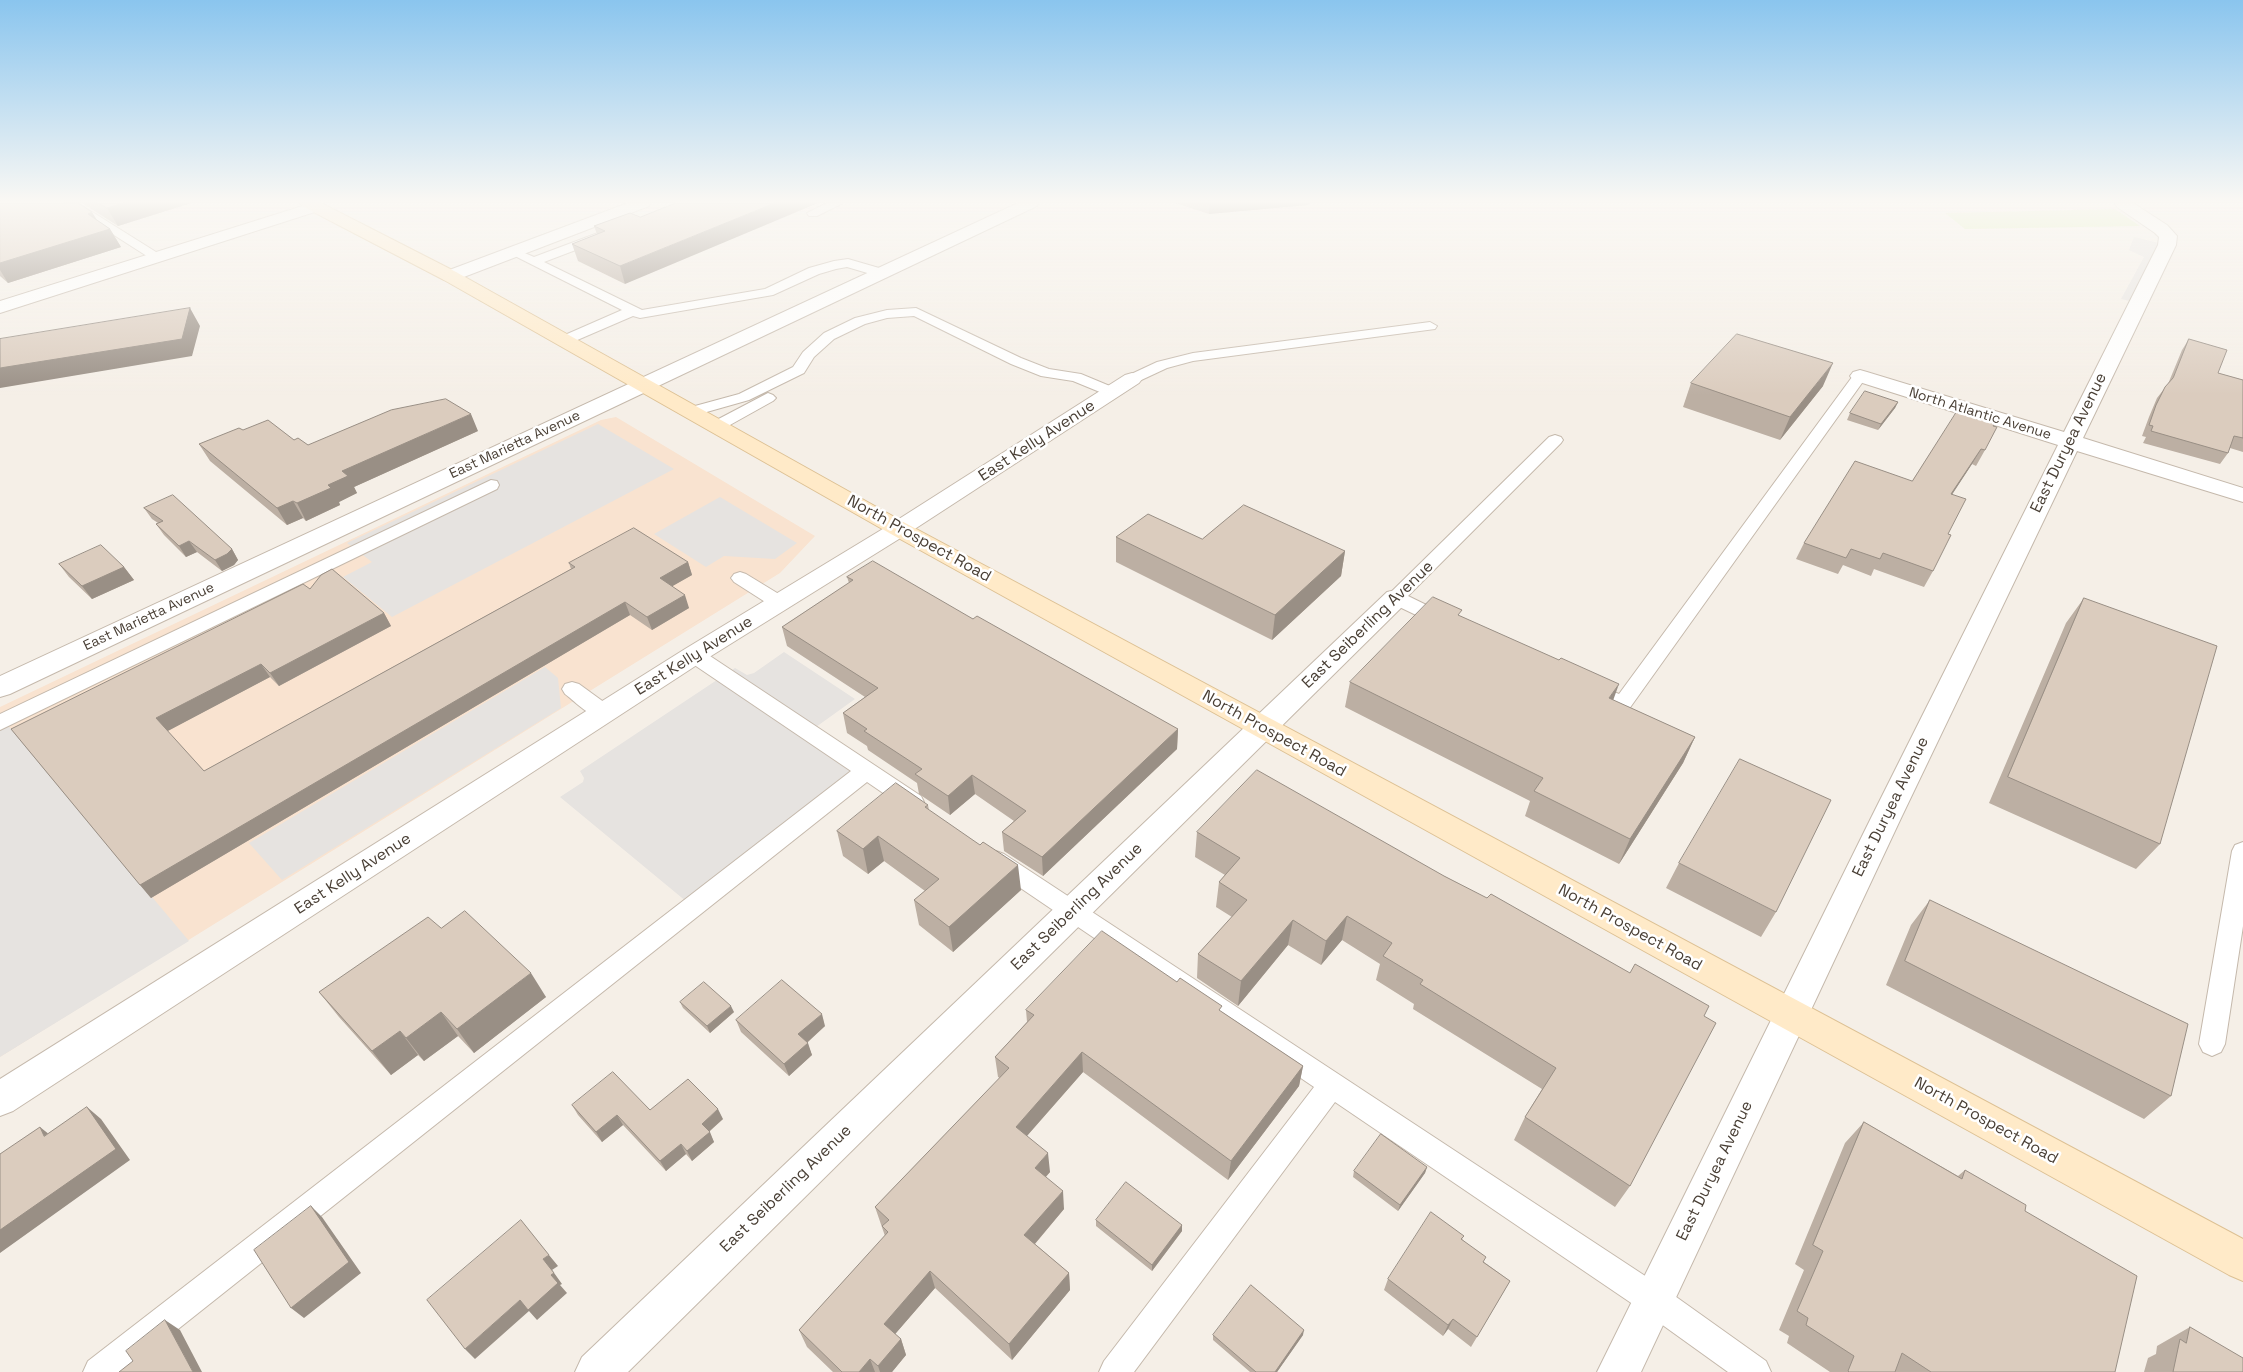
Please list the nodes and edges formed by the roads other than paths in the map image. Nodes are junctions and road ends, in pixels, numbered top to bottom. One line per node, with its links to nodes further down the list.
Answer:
1 (126, 267): 11 (street)
2 (433, 267): 10 (main road, North Prospect Road)
3 (474, 267): 10 (street)
4 (543, 267): 12 (lane)
5 (827, 267): 12 (lane)
6 (860, 267): 9 (lane)
7 (896, 267): 9 (street, East Marietta Avenue)
8 (2157, 267): 22 (street, East Duryea Avenue)
9 (881, 274): 17 (street, East Marietta Avenue)
10 (450, 276): 14 (main road, North Prospect Road)
11 (0, 307)
12 (632, 311): 14 (lane)
13 (1430, 326): 18 (lane, East Kelly Avenue)
14 (563, 341): 17 (main road, North Prospect Road)
15 (805, 373): 18 (lane); 19 (lane); 20 (lane)
16 (1860, 376): 22 (street, North Atlantic Avenue); 32 (lane)
17 (642, 385): 19 (main road, North Prospect Road); 23 (street, East Marietta Avenue)
18 (1122, 386): 25 (street, East Kelly Avenue)
19 (689, 412): 20 (main road, North Prospect Road)
20 (715, 427): 25 (main road, North Prospect Road)
21 (1556, 440): 27 (lane, East Seiberling Avenue)
22 (2070, 442): 24 (street, North Atlantic Avenue); 42 (street, East Duryea Avenue)
23 (467, 468): 31 (street, East Marietta Avenue); 35 (lane)
24 (2243, 495)
25 (899, 528): 28 (street, East Kelly Avenue); 36 (main road, North Prospect Road)
26 (740, 578): 28 (lane)
27 (1396, 598): 29 (lane); 36 (street, East Seiberling Avenue)
28 (780, 603): 30 (street, East Kelly Avenue)
29 (1459, 628)
30 (694, 655): 34 (street, East Kelly Avenue); 37 (lane)
31 (0, 687)
32 (1586, 687)
33 (572, 689): 34 (lane)
34 (605, 713): 45 (street, East Kelly Avenue)
35 (0, 723)
36 (1261, 727): 41 (street, East Seiberling Avenue); 42 (main road, North Prospect Road)
37 (866, 771): 38 (lane); 48 (lane)
38 (932, 816)
39 (982, 849): 41 (lane)
40 (2243, 851): 43 (lane)
41 (1072, 911): 44 (lane); 49 (street, East Seiberling Avenue)
42 (1791, 1015): 46 (main road, North Prospect Road); 47 (street, East Duryea Avenue)
43 (2212, 1044)
44 (1332, 1085): 47 (lane); 50 (lane)
45 (0, 1099)
46 (2243, 1262)
47 (1654, 1300): 51 (street, East Duryea Avenue); 52 (lane)
48 (99, 1372)
49 (597, 1372)
50 (1115, 1372)
51 (1619, 1372)
52 (1755, 1372)

